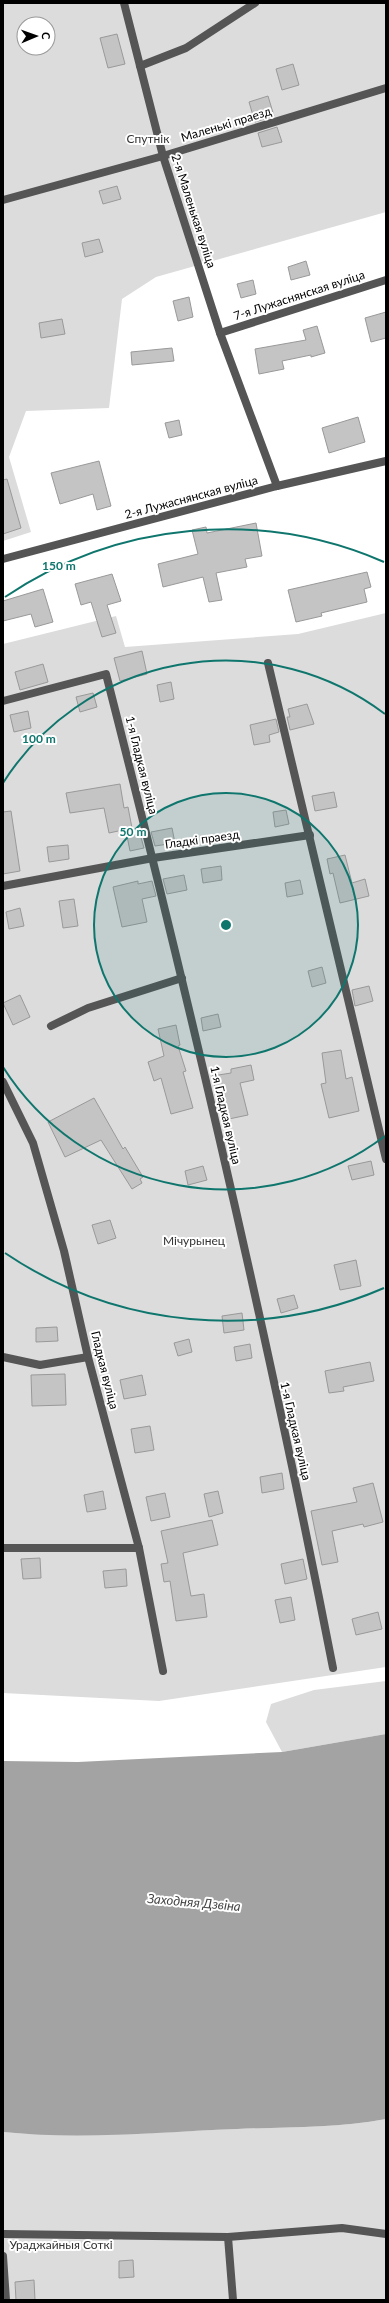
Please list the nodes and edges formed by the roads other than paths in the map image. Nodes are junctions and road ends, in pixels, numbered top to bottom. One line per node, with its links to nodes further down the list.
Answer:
1 (124, 3): 3 (street, 2-я Маленькая вуліца)
2 (255, 3): 3 (street)
3 (140, 66): 5 (street, 2-я Маленькая вуліца)
4 (386, 88): 5 (street, Маленькі праезд)
5 (163, 156): 6 (street, Маленькі праезд); 8 (street, 2-я Маленькая вуліца)
6 (3, 200)
7 (386, 280): 8 (street, 7-я Лужаснянская вуліца)
8 (220, 333): 10 (street, 2-я Маленькая вуліца)
9 (386, 461): 10 (street, 2-я Лужаснянская вуліца)
10 (277, 486): 11 (street, 2-я Лужаснянская вуліца)
11 (3, 559)
12 (268, 663): 14 (street)
13 (3, 701): 15 (street, 1-я Гладкая вуліца)
14 (310, 835): 15 (street, Гладкі праезд); 20 (street)
15 (153, 858): 16 (street, Гладкі праезд); 17 (street, 1-я Гладкая вуліца)
16 (3, 886)
17 (182, 978): 18 (street); 25 (street, 1-я Гладкая вуліца)
18 (50, 1026)
19 (3, 1082): 22 (street, Гладкая вуліца)
20 (386, 1159)
21 (3, 1357): 22 (street)
22 (88, 1357): 24 (street, Гладкая вуліца)
23 (3, 1548): 24 (street)
24 (139, 1548): 26 (street, Гладкая вуліца)
25 (333, 1668)
26 (163, 1671)
27 (3, 2234): 29 (street)
28 (386, 2234): 29 (street)
29 (228, 2237): 32 (street)
30 (3, 2256): 31 (street)
31 (6, 2300)
32 (233, 2300)

